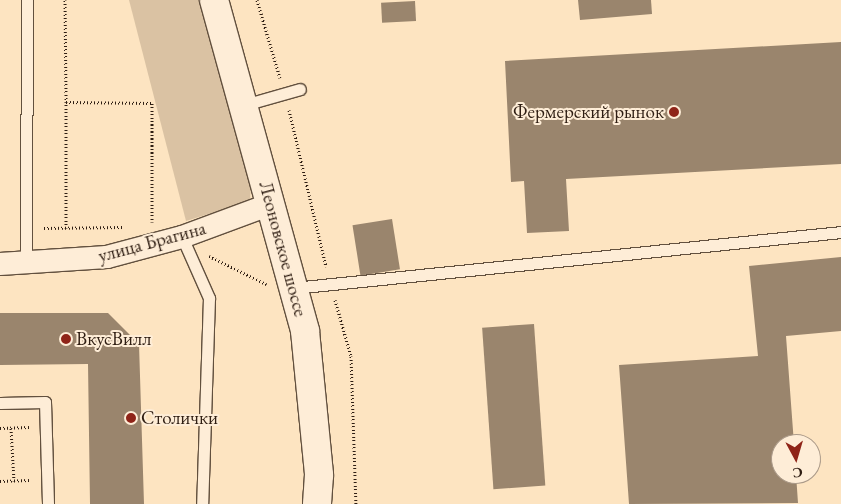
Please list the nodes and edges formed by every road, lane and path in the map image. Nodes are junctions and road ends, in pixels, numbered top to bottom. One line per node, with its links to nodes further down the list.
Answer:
1 (27, 0): 12 (lane)
2 (65, 0): 7 (path)
3 (214, 0): 8 (main road, Леоновское шоссе)
4 (257, 0): 6 (path)
5 (300, 89): 6 (lane)
6 (284, 94): 8 (lane); 18 (path)
7 (66, 102): 11 (path); 13 (path)
8 (244, 105): 9 (main road, Леоновское шоссе)
9 (272, 204): 15 (street, улица Брагина); 19 (main road, Леоновское шоссе)
10 (133, 227): 13 (path)
11 (152, 227)
12 (26, 228): 13 (path); 17 (lane)
13 (66, 228)
14 (841, 232): 18 (lane)
15 (183, 240): 17 (street, улица Брагина); 19 (path); 28 (lane)
16 (0, 264): 17 (street, улица Брагина)
17 (26, 264)
18 (330, 284): 19 (lane); 30 (path)
19 (285, 288): 29 (main road, Леоновское шоссе)
20 (0, 403): 21 (lane)
21 (46, 427): 23 (path); 24 (lane)
22 (0, 428): 23 (path)
23 (11, 428): 26 (path)
24 (48, 480): 26 (path); 27 (lane)
25 (0, 481): 26 (path)
26 (14, 481)
27 (48, 504)
28 (202, 504)
29 (317, 504)
30 (356, 504)

